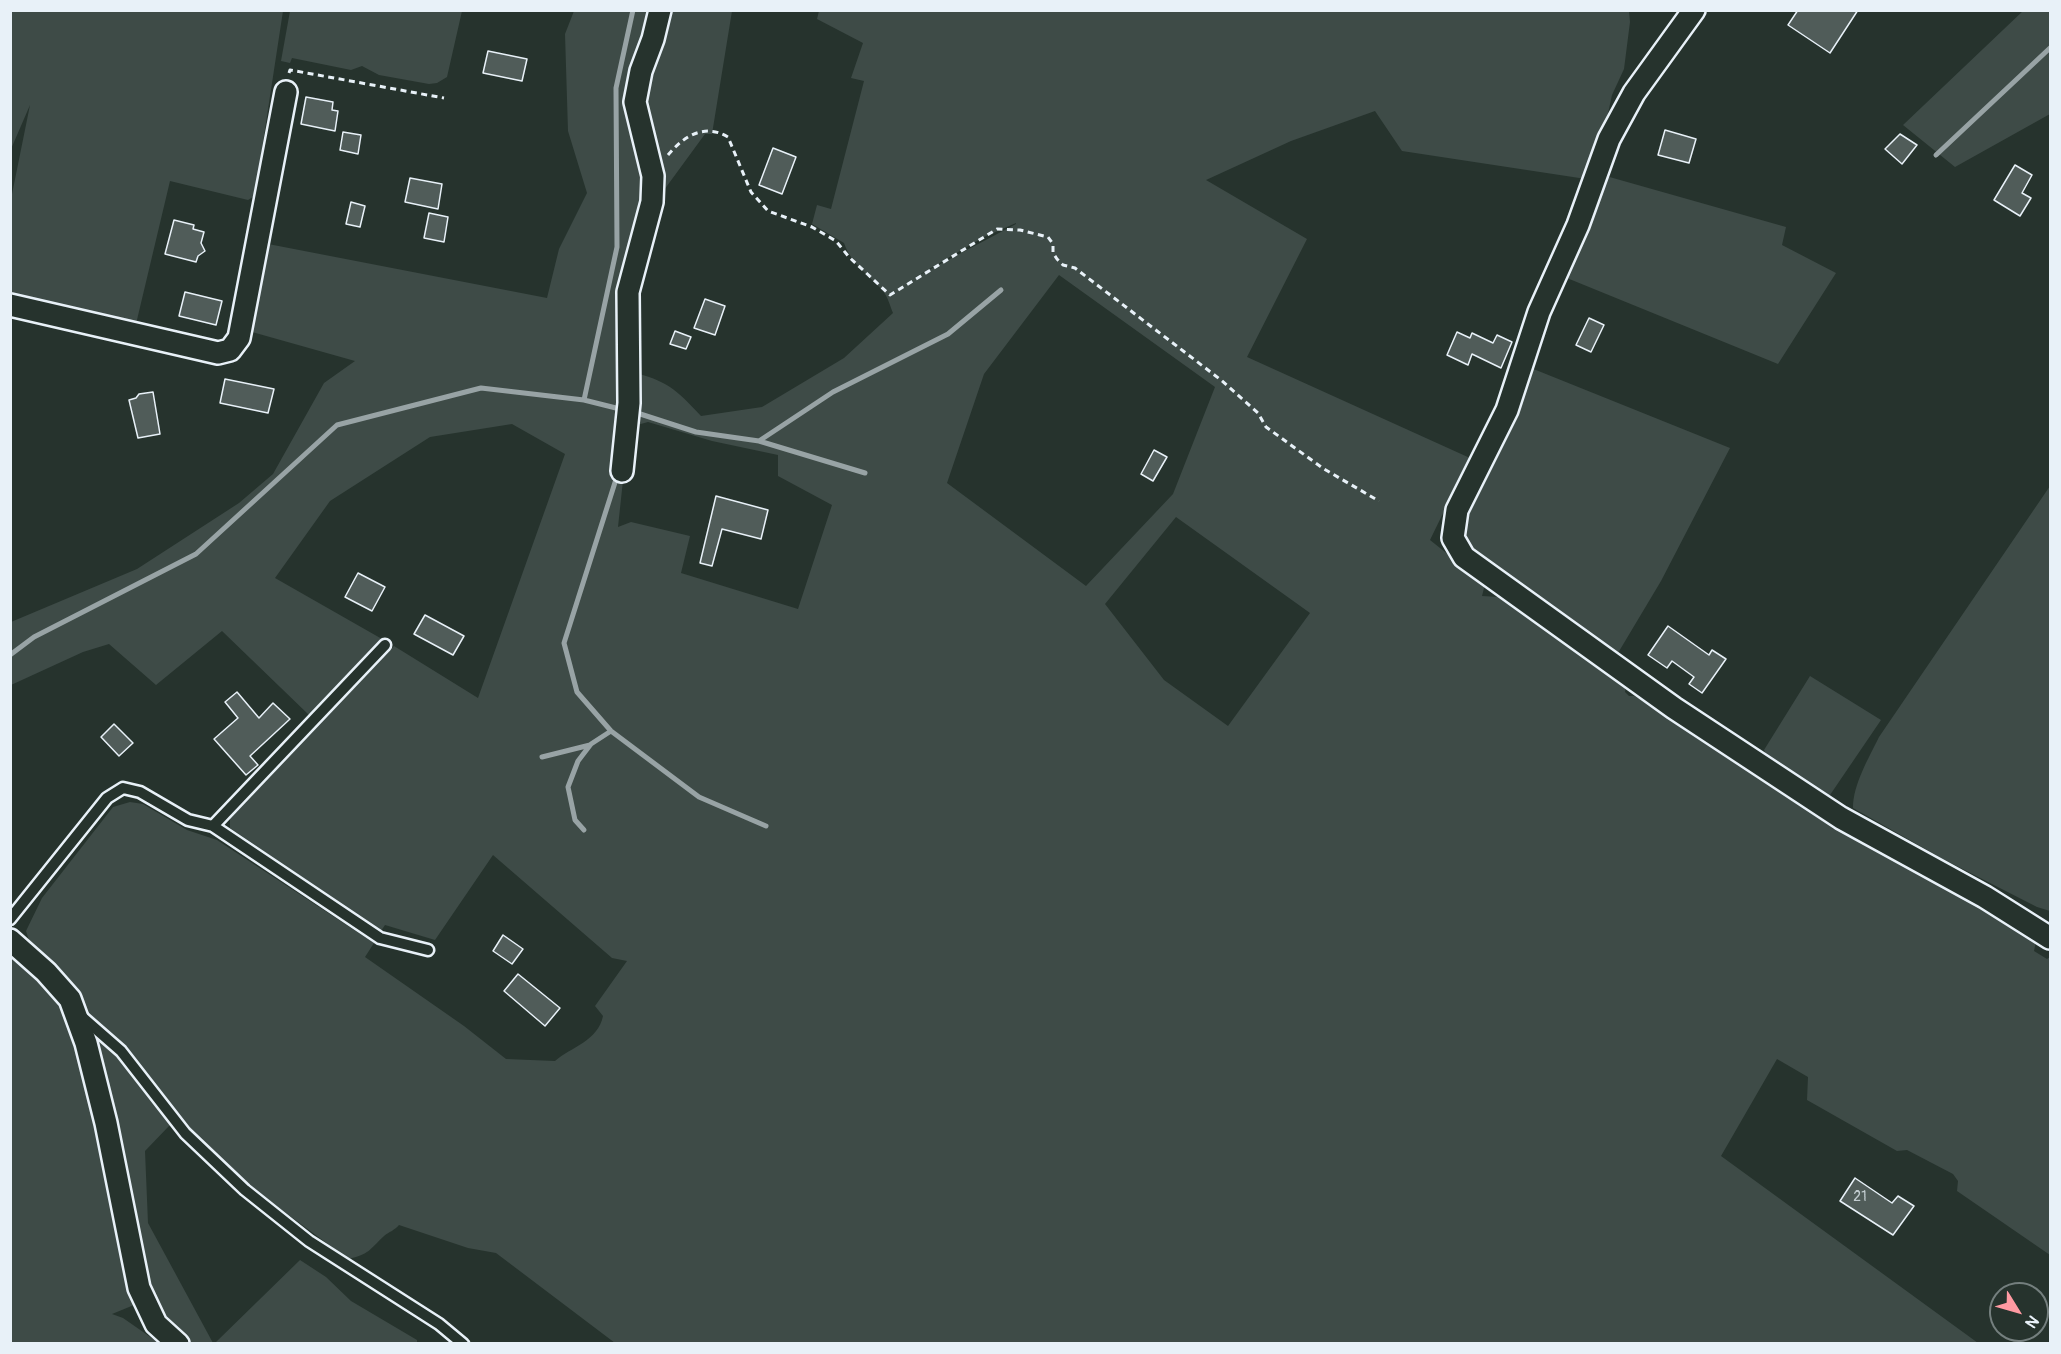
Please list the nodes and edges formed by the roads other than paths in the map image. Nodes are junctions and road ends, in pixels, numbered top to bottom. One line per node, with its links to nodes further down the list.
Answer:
1 (660, 10): 5 (street)
2 (1694, 10): 9 (street)
3 (286, 92): 4 (street)
4 (10, 305)
5 (622, 471)
6 (385, 645): 7 (lane)
7 (213, 826): 8 (lane); 11 (lane)
8 (10, 919)
9 (2050, 938)
10 (10, 940): 12 (street)
11 (428, 950)
12 (74, 1010): 13 (street); 14 (lane)
13 (178, 1344)
14 (463, 1344)

